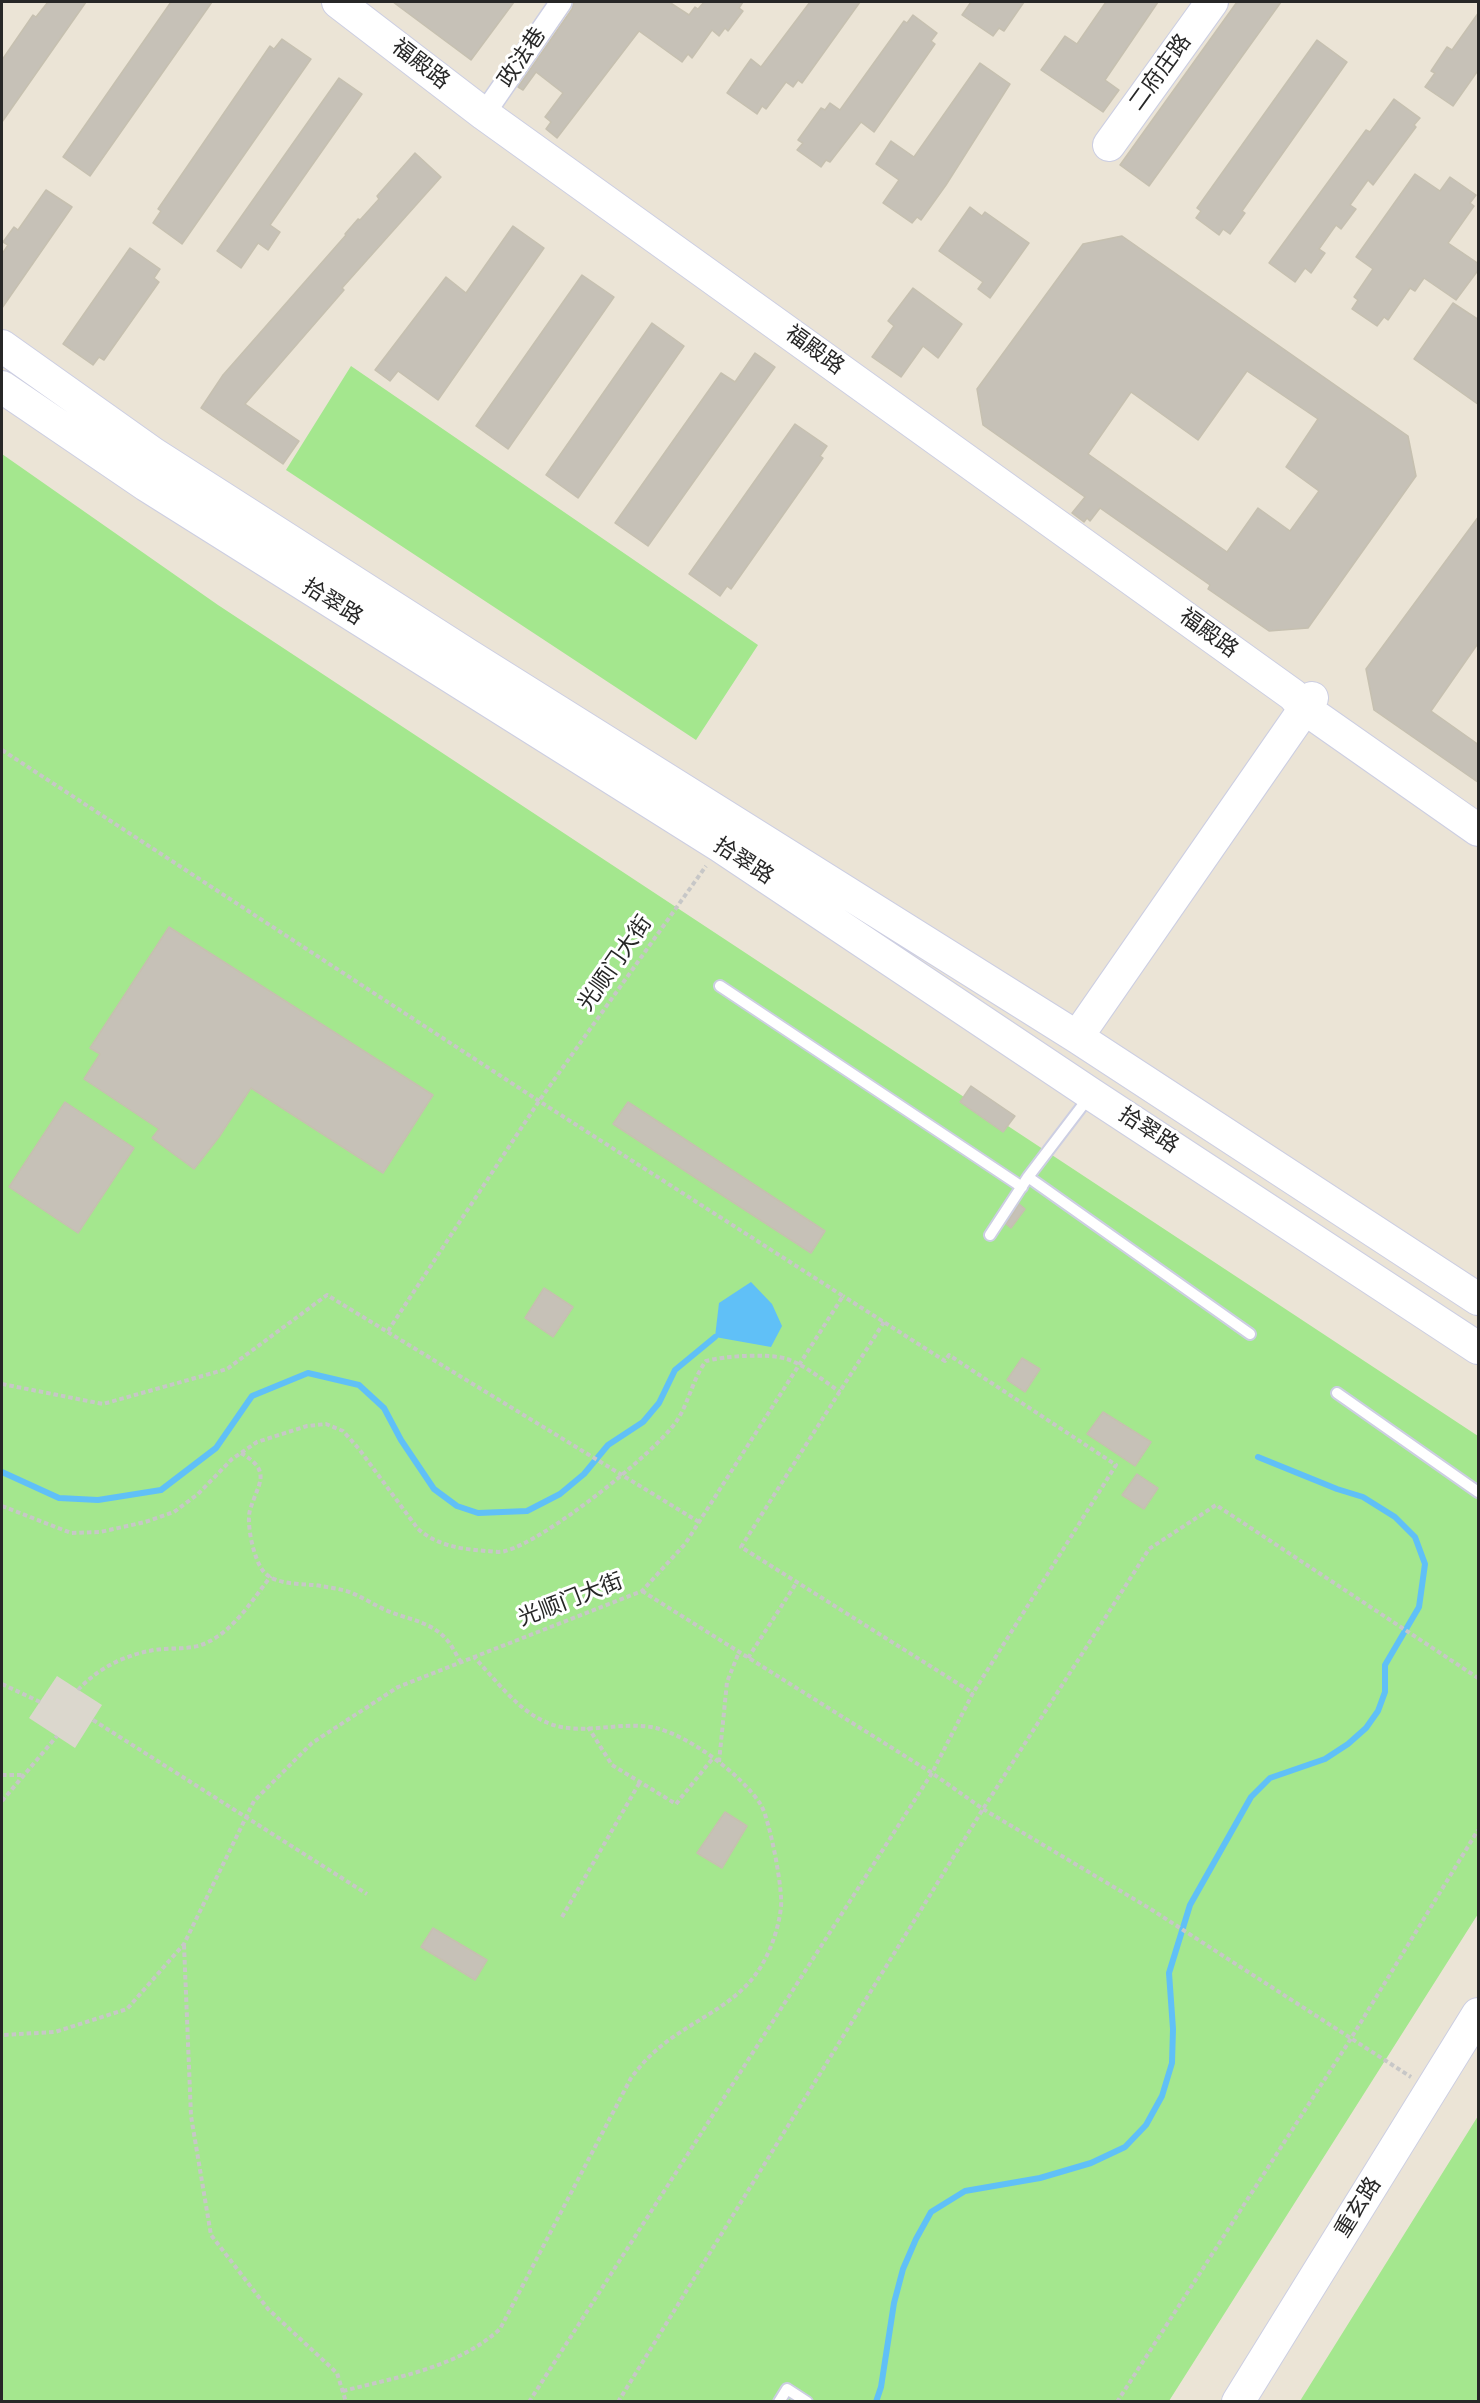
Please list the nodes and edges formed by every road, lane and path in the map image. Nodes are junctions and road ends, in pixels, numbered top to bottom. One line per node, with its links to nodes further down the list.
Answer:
1 (338, 2): 4 (main road, 福殿路)
2 (561, 2): 4 (street, 政法巷)
3 (1212, 2): 5 (main road, 二府庄路)
4 (484, 114): 8 (main road, 福殿路)
5 (1109, 145)
6 (2, 346): 14 (main road, 拾翠路)
7 (2, 387): 12 (main road, 拾翠路)
8 (1303, 700): 10 (main road, 福殿路); 11 (main road, 福殿路); 14 (main road)
9 (2, 750): 16 (path)
10 (1479, 816)
11 (1479, 830)
12 (720, 846): 15 (main road, 拾翠路); 16 (path, 光顺门大街)
13 (720, 986): 17 (lane)
14 (1077, 1037): 20 (main road, 拾翠路)
15 (1091, 1094): 17 (lane); 24 (main road, 拾翠路)
16 (539, 1101): 19 (path); 22 (path, 光顺门大街)
17 (1025, 1182): 18 (lane); 23 (lane)
18 (990, 1235)
19 (843, 1296): 21 (path); 25 (path, 光顺门大街)
20 (1479, 1299)
21 (884, 1322): 27 (path); 44 (path)
22 (388, 1331): 26 (path); 30 (path)
23 (1250, 1334)
24 (1479, 1348)
25 (798, 1365): 27 (path); 30 (path); 33 (path, 光顺门大街)
26 (2, 1384)
27 (840, 1392): 35 (path)
28 (1337, 1394): 31 (lane)
29 (241, 1453): 30 (path); 32 (path); 34 (path)
30 (621, 1474): 33 (path)
31 (1479, 1492)
32 (2, 1506)
33 (699, 1522): 36 (path, 光顺门大街)
34 (271, 1576): 40 (path); 43 (path)
35 (797, 1582): 39 (path); 44 (path)
36 (642, 1591): 37 (path); 38 (path, 光顺门大街)
37 (739, 1652): 39 (path); 50 (path)
38 (474, 1657): 40 (path, 光顺门大街); 47 (path)
39 (748, 1658): 51 (path)
40 (461, 1662): 57 (path, 光顺门大街)
41 (1479, 1678): 56 (path)
42 (2, 1684): 45 (path)
43 (78, 1690)
44 (973, 1693): 51 (path)
45 (40, 1702)
46 (93, 1720): 57 (path)
47 (588, 1727): 49 (path); 54 (path)
48 (57, 1736): 53 (path)
49 (713, 1758): 50 (path); 54 (path)
50 (719, 1763): 66 (path)
51 (932, 1773): 56 (path); 68 (path)
52 (2, 1775): 53 (path)
53 (25, 1775): 55 (path)
54 (640, 1782): 60 (path)
55 (2, 1802)
56 (983, 1809): 64 (path); 69 (path)
57 (246, 1819): 59 (path); 61 (path, 光顺门大街)
58 (1479, 1830): 64 (path)
59 (367, 1894)
60 (562, 1917)
61 (184, 1944): 63 (path, 光顺门大街); 66 (path)
62 (1479, 2014): 65 (main road, 重玄路)
63 (2, 2035)
64 (1350, 2040): 65 (path); 72 (path)
65 (1432, 2090): 73 (main road, 重玄路)
66 (342, 2391): 67 (path)
67 (346, 2402)
68 (529, 2402)
69 (618, 2402)
70 (779, 2402): 71 (lane)
71 (807, 2402)
72 (1117, 2402)
73 (1238, 2402)

